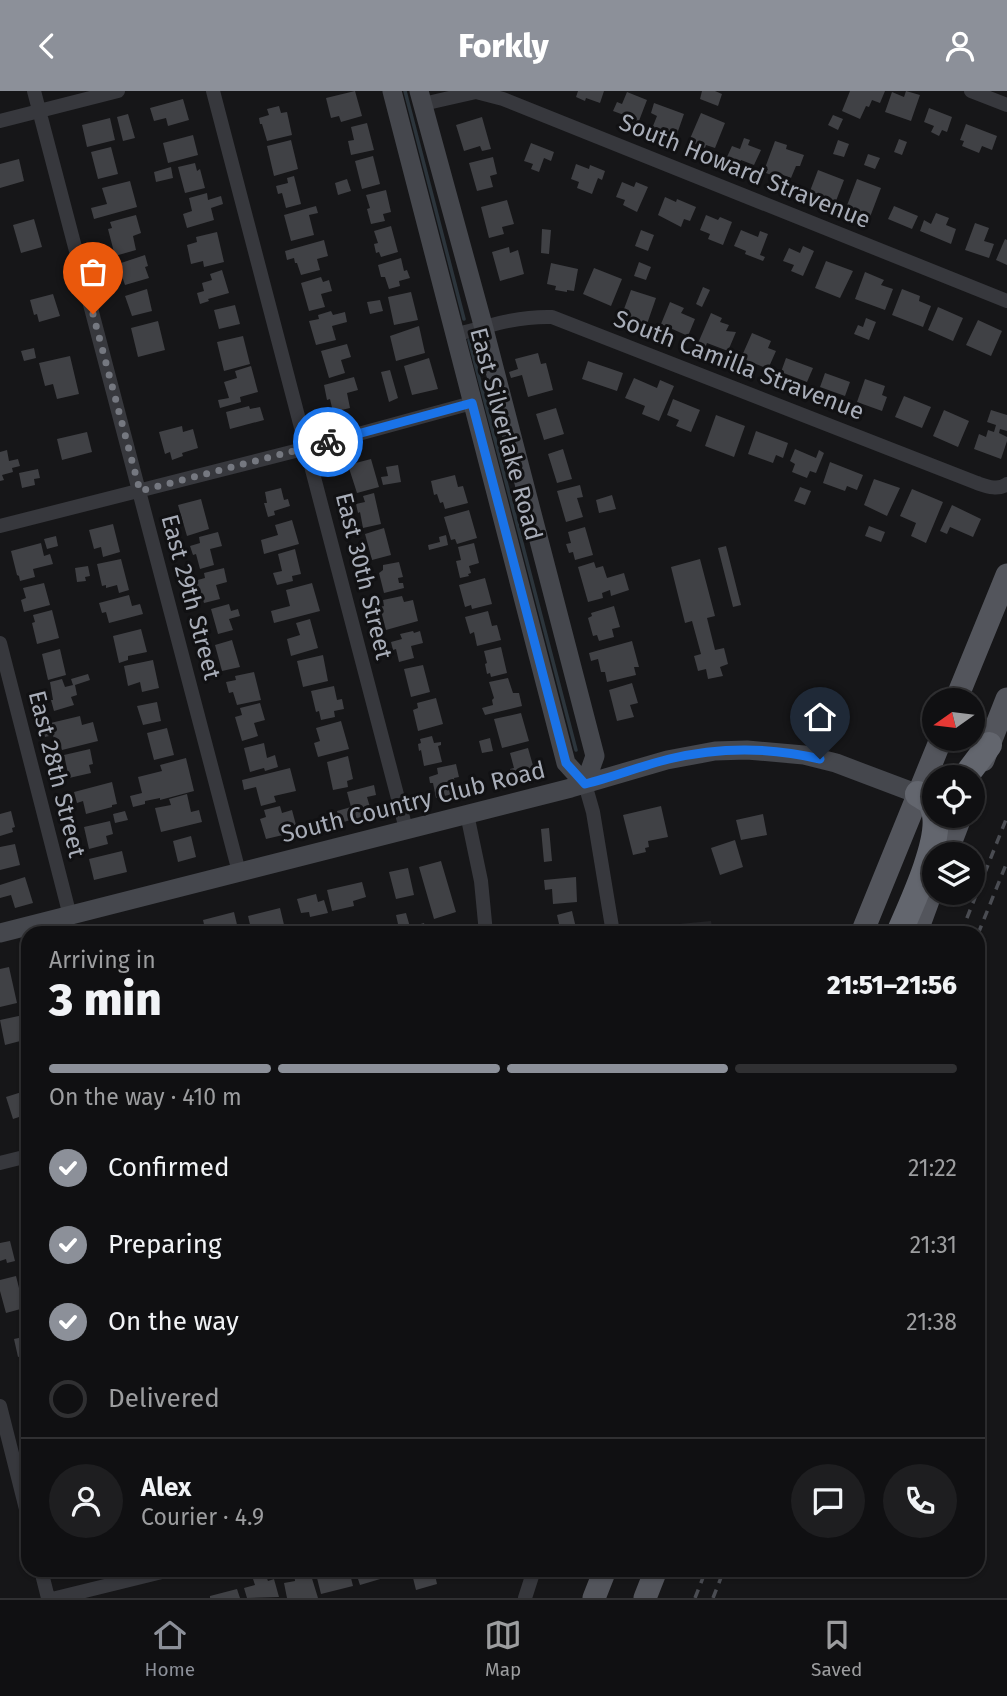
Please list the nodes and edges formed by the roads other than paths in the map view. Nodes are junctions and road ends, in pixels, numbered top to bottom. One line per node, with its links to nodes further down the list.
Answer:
1 (34, 91): 8 (street, East 29th Street)
2 (118, 91): 8 (street)
3 (213, 91): 14 (street, East 30th Street)
4 (392, 91): 12 (street, East Silverlake Road)
5 (971, 91): 7 (street)
6 (421, 97): 10 (street, South Howard Stravenue); 11 (street, East Silverlake Road)
7 (1007, 105)
8 (39, 111): 9 (street); 16 (street, East 29th Street)
9 (0, 121)
10 (1007, 301)
11 (484, 327): 12 (street, South Camilla Stravenue); 15 (street, South Camilla Stravenue); 25 (street, East Silverlake Road)
12 (455, 335): 13 (street, East Silverlake Road)
13 (472, 403): 14 (street); 25 (street, East Silverlake Road)
14 (307, 448): 16 (street); 30 (street, East 30th Street)
15 (1005, 485)
16 (140, 491): 17 (street); 31 (street, East 29th Street)
17 (0, 526)
18 (1007, 575): 20 (main road)
19 (0, 643): 33 (street, East 28th Street)
20 (961, 688)
21 (1007, 699): 22 (main road)
22 (989, 745): 23 (highway); 24 (main road)
23 (974, 765)
24 (981, 765)
25 (587, 783): 26 (street, South Country Club Road); 27 (street, South Country Club Road); 36 (street, East Silverlake Road)
26 (922, 800)
27 (467, 814): 30 (street, South Country Club Road); 35 (street)
28 (922, 821): 37 (main road)
29 (936, 828): 38 (highway)
30 (406, 829): 31 (street, South Country Club Road)
31 (239, 871): 33 (street, South Country Club Road)
32 (926, 905): 39 (main road)
33 (70, 916): 34 (street, South Country Club Road)
34 (29, 926)
35 (485, 926)
36 (612, 926)
37 (866, 926)
38 (902, 926)
39 (919, 926)
40 (21, 928): 41 (street, South Country Club Road)
41 (0, 933)
42 (21, 1158): 43 (street)
43 (0, 1163)
44 (0, 1406): 45 (street)
45 (21, 1489)
46 (43, 1577): 51 (street)
47 (142, 1577): 52 (street)
48 (532, 1577): 53 (street)
49 (602, 1577): 54 (main road)
50 (653, 1577): 55 (main road)
51 (48, 1598)
52 (56, 1598)
53 (525, 1598)
54 (594, 1598)
55 (645, 1598)

